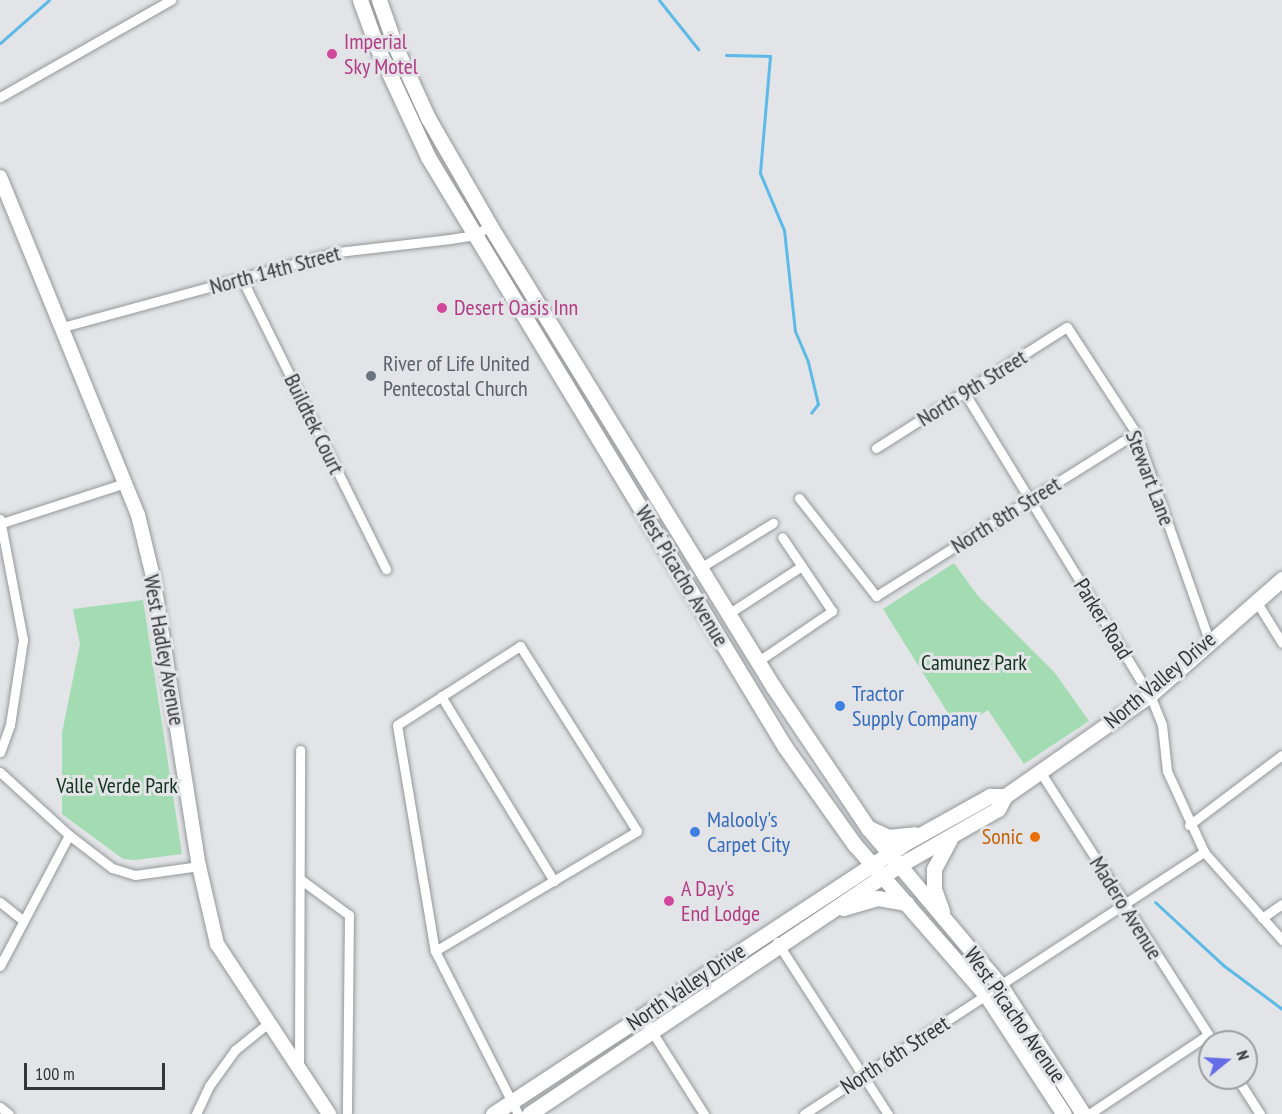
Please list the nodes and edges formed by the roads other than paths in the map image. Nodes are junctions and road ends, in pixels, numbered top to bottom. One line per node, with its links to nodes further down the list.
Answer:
1 (171, 0): 4 (street)
2 (360, 0): 7 (main road, West Picacho Avenue)
3 (380, 0): 6 (main road, West Picacho Avenue)
4 (0, 97)
5 (0, 177): 9 (street, West Hadley Avenue)
6 (490, 226): 7 (street, North 14th Street); 21 (main road, West Picacho Avenue)
7 (474, 235): 8 (street, North 14th Street); 42 (main road, West Picacho Avenue)
8 (242, 279): 9 (street, North 14th Street); 22 (street, Buildtek Court)
9 (63, 327): 14 (street, West Hadley Avenue)
10 (1067, 327): 11 (street, North 9th Street); 12 (street, Stewart Lane)
11 (964, 392): 13 (street, North 9th Street); 16 (street, Parker Road)
12 (1136, 433): 16 (street, North 8th Street); 26 (street, Stewart Lane)
13 (876, 448)
14 (125, 483): 17 (street); 45 (street, West Hadley Avenue)
15 (799, 498): 16 (street, North 8th Street)
16 (1030, 501): 29 (street, Parker Road)
17 (1, 521): 32 (street)
18 (773, 523): 21 (street)
19 (782, 537): 20 (street)
20 (802, 566): 25 (street); 28 (street)
21 (700, 568): 25 (main road, West Picacho Avenue)
22 (386, 569)
23 (1282, 579): 24 (main road, North Valley Drive)
24 (1256, 601): 26 (main road, North Valley Drive); 27 (street)
25 (728, 614): 28 (main road, West Picacho Avenue)
26 (1209, 640): 29 (main road, North Valley Drive)
27 (1282, 643)
28 (757, 662): 38 (main road, West Picacho Avenue)
29 (1150, 695): 35 (main road, North Valley Drive); 37 (street, Parker Road)
30 (441, 696): 48 (street); 48 (street); 61 (street)
31 (300, 750): 47 (street)
32 (0, 752)
33 (1282, 755): 37 (street)
34 (0, 772): 40 (street)
35 (1041, 773): 36 (main road, North Valley Drive); 53 (street, Madero Avenue)
36 (1005, 796): 39 (main road, North Valley Drive); 41 (main road, North Valley Drive)
37 (1189, 825): 43 (street, Parker Road)
38 (868, 828): 39 (main road); 44 (main road, West Picacho Avenue)
39 (924, 832): 44 (main road, North Valley Drive)
40 (69, 835): 45 (street); 57 (street)
41 (953, 835): 44 (main road, North Valley Drive); 55 (main road)
42 (855, 845): 46 (main road, West Picacho Avenue); 49 (main road)
43 (1204, 852): 53 (street); 56 (street, Parker Road)
44 (894, 860): 46 (main road, North Valley Drive); 55 (main road, West Picacho Avenue)
45 (200, 866): 66 (street, West Hadley Avenue)
46 (878, 871): 49 (main road, North Valley Drive); 51 (main road, West Picacho Avenue); 54 (main road, North Valley Drive)
47 (300, 879): 70 (street); 78 (street)
48 (554, 881): 61 (street)
49 (846, 882): 58 (main road, North Valley Drive)
50 (0, 902): 57 (street)
51 (908, 903): 54 (main road); 64 (main road, West Picacho Avenue)
52 (1282, 904): 56 (street)
53 (1125, 905): 63 (street); 67 (street, Madero Avenue)
54 (829, 912): 60 (main road, North Valley Drive)
55 (944, 917): 63 (main road, West Picacho Avenue)
56 (1262, 918): 59 (street, Parker Road)
57 (22, 920): 62 (street)
58 (769, 932): 60 (street); 65 (main road, North Valley Drive)
59 (1282, 940)
60 (780, 947): 68 (main road, North Valley Drive); 71 (street)
61 (435, 951): 74 (street)
62 (0, 966)
63 (1000, 985): 85 (main road, West Picacho Avenue)
64 (986, 995): 71 (street, North 6th Street); 84 (main road, West Picacho Avenue)
65 (642, 1016): 68 (street); 74 (main road, North Valley Drive)
66 (267, 1024): 70 (street, West Hadley Avenue); 76 (street)
67 (1204, 1030)
68 (652, 1033): 80 (main road, North Valley Drive); 81 (street)
69 (1198, 1046): 86 (street)
70 (299, 1071): 77 (street, West Hadley Avenue)
71 (864, 1077): 82 (street, North 6th Street); 83 (street)
72 (1245, 1090): 87 (street)
73 (0, 1107): 75 (street)
74 (515, 1108): 79 (main road, North Valley Drive)
75 (9, 1114)
76 (196, 1114)
77 (329, 1114)
78 (347, 1114)
79 (494, 1114)
80 (529, 1114)
81 (704, 1114)
82 (804, 1114)
83 (888, 1114)
84 (1064, 1114)
85 (1083, 1114)
86 (1089, 1114)
87 (1260, 1114)

